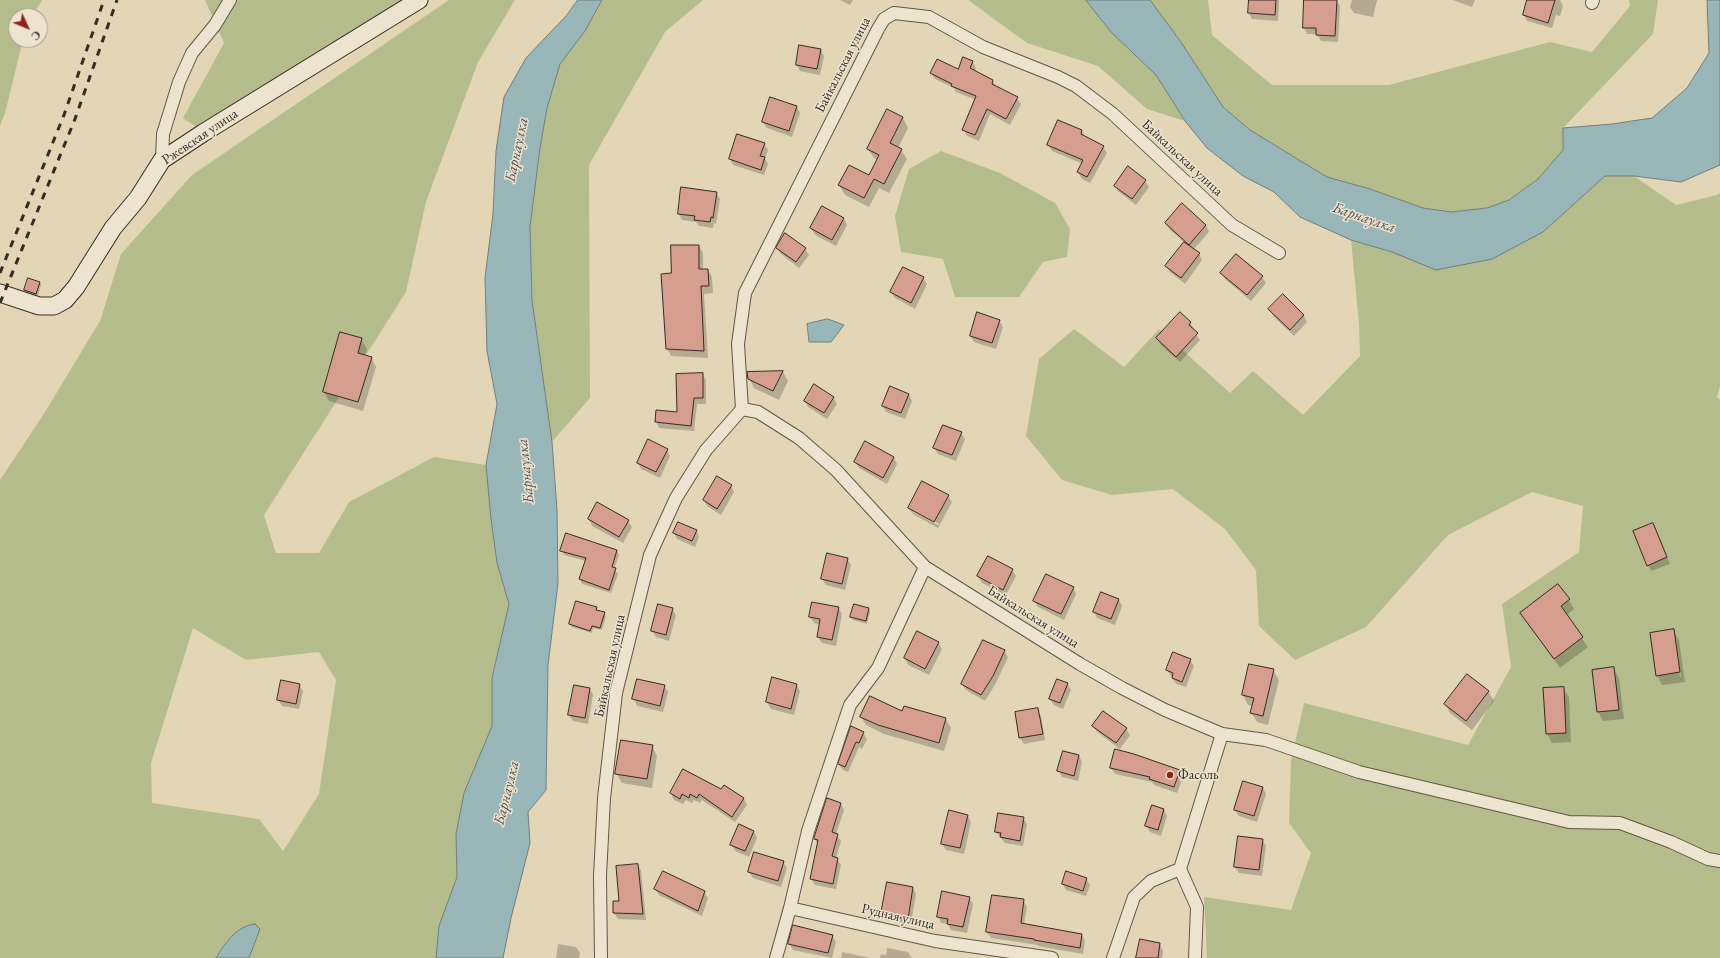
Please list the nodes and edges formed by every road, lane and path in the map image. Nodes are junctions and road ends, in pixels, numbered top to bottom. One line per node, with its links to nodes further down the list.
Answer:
1 (230, 0): 3 (street)
2 (419, 0): 3 (main road, Ржевская улица)
3 (162, 160): 5 (main road, Ржевская улица)
4 (1278, 253): 6 (street, Байкальская улица)
5 (0, 293)
6 (742, 409): 7 (street, Байкальская улица); 12 (street, Байкальская улица)
7 (924, 567): 8 (street, Байкальская улица); 11 (street)
8 (1222, 734): 9 (street, Байкальская улица); 10 (street)
9 (1720, 861)
10 (1180, 869): 15 (street); 16 (street)
11 (790, 908): 13 (street); 14 (street, Рудная улица)
12 (601, 958)
13 (776, 958)
14 (1052, 958)
15 (1114, 958)
16 (1195, 958)

